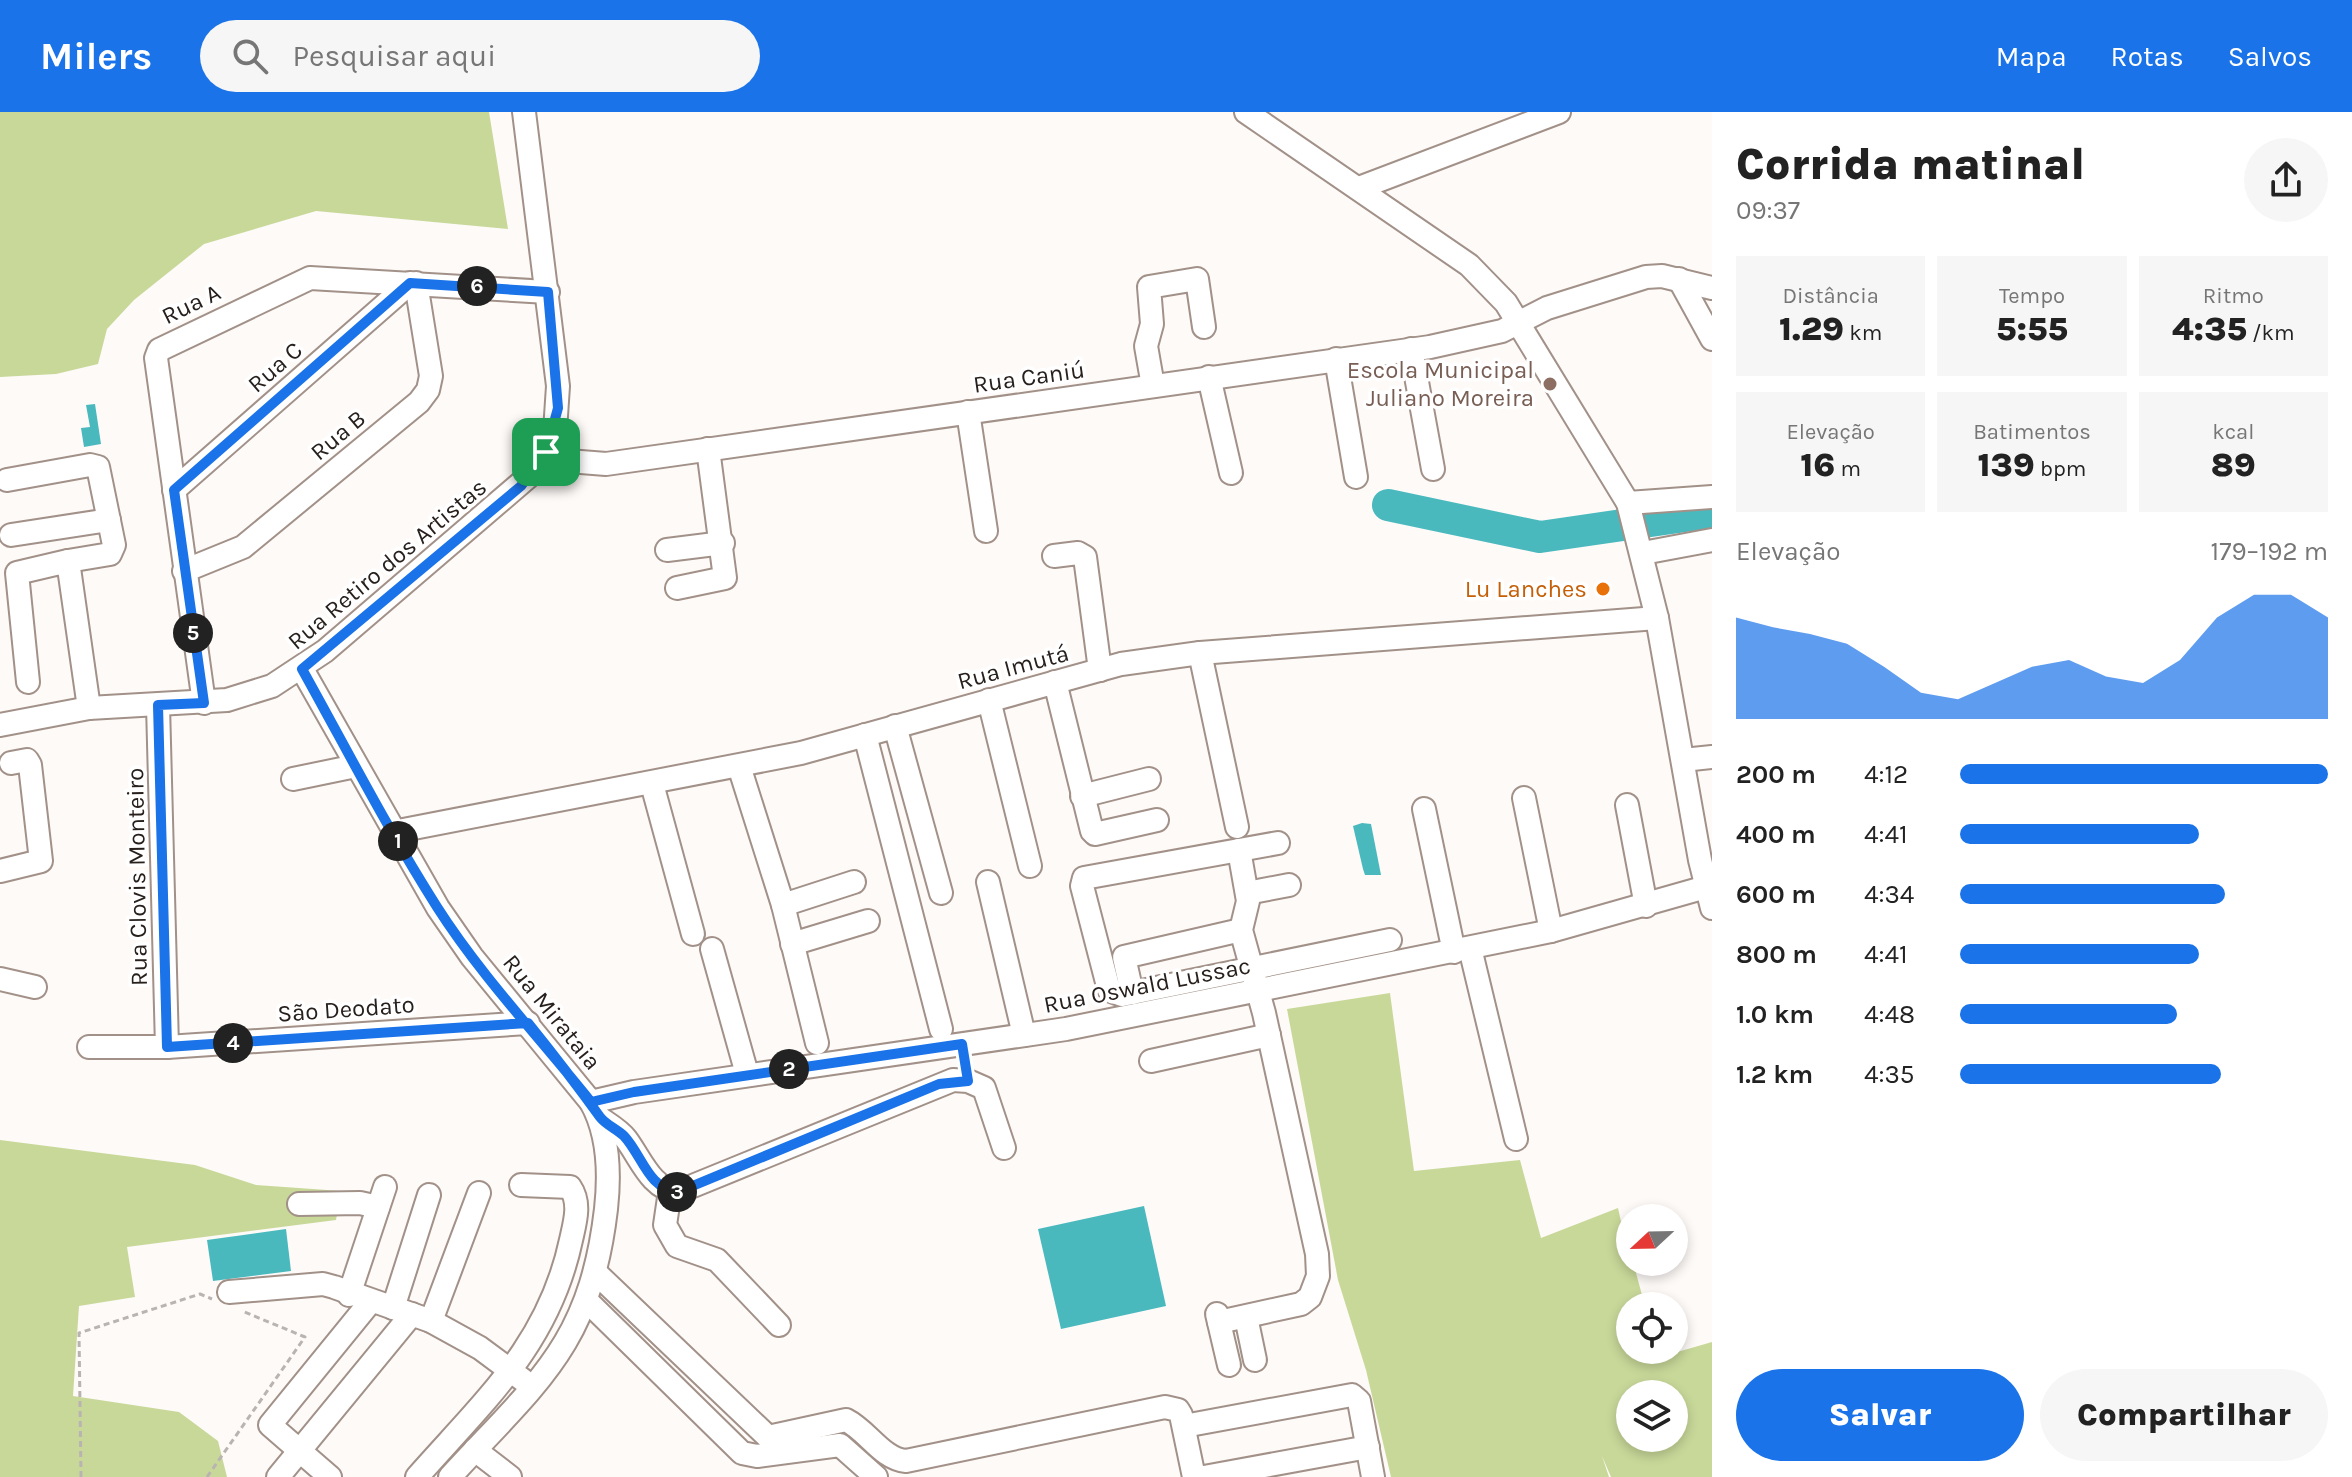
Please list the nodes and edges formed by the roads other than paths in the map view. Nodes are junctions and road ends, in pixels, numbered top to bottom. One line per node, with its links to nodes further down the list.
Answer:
1 (524, 112): 8 (street, Rua Retiro dos Artistas)
2 (1246, 112): 4 (street)
3 (1559, 112): 4 (street)
4 (1359, 188): 9 (street)
5 (1679, 279): 7 (street, Rua Caniú); 9 (street, Rua Caniú); 11 (street)
6 (413, 283): 8 (street, Rua A); 23 (street, Rua C); 23 (street, Rua A); 35 (street, Rua B)
7 (1712, 288)
8 (548, 292): 18 (street, Rua Retiro dos Artistas)
9 (1518, 323): 12 (street, Rua Caniú); 25 (street)
10 (1204, 327): 15 (street)
11 (1712, 339)
12 (1411, 349): 13 (street, Rua Caniú); 19 (street)
13 (1336, 359): 14 (street, Rua Caniú); 21 (street)
14 (1209, 377): 15 (street, Rua Caniú); 20 (street)
15 (1153, 386): 16 (street, Rua Caniú)
16 (968, 412): 17 (street, Rua Caniú); 27 (street)
17 (708, 449): 18 (street, Rua Caniú); 30 (street)
18 (546, 452): 39 (street, Rua Retiro dos Artistas)
19 (1433, 469)
20 (1231, 473)
21 (1356, 477)
22 (7, 480): 26 (street)
23 (174, 490): 35 (street, Rua A)
24 (1712, 497): 25 (street)
25 (1630, 507): 31 (street)
26 (109, 520): 28 (street); 34 (street)
27 (986, 531)
28 (11, 535)
29 (1712, 540): 31 (street)
30 (723, 543): 32 (street); 36 (street)
31 (1641, 546): 37 (street)
32 (667, 550)
33 (1054, 556): 40 (street)
34 (68, 561): 41 (street); 46 (street)
35 (184, 571): 44 (street, Rua A)
36 (677, 588)
37 (1657, 618): 38 (street, Rua Imutá); 51 (street)
38 (1200, 653): 40 (street, Rua Imutá); 63 (street)
39 (302, 669): 44 (street, Rua Retiro dos Artistas); 53 (street, Rua Mirataia)
40 (1100, 670): 42 (street, Rua Imutá)
41 (28, 682)
42 (1055, 682): 43 (street, Rua Imutá); 58 (street)
43 (989, 700): 48 (street, Rua Imutá); 68 (street)
44 (204, 703): 45 (street, Rua Retiro dos Artistas)
45 (158, 705): 46 (street, Rua Retiro dos Artistas); 98 (street, Rua Clovis Monteiro)
46 (89, 708): 47 (street, Rua Retiro dos Artistas)
47 (0, 725)
48 (895, 726): 49 (street, Rua Imutá); 73 (street)
49 (865, 735): 54 (street, Rua Imutá); 92 (street)
50 (1712, 757): 51 (street)
51 (1683, 760): 67 (street)
52 (11, 763): 69 (street)
53 (356, 766): 55 (street); 64 (street, Rua Mirataia)
54 (739, 766): 57 (street, Rua Imutá); 76 (street)
55 (293, 779)
56 (1149, 779): 58 (street)
57 (652, 784): 64 (street, Rua Imutá); 81 (street)
58 (1082, 796): 62 (street)
59 (1524, 798): 80 (street)
60 (1627, 805): 77 (street)
61 (1424, 809): 85 (street)
62 (1157, 820)
63 (1237, 827)
64 (393, 832): 91 (street, Rua Mirataia)
65 (1278, 843): 66 (street)
66 (1239, 850): 74 (street); 90 (street)
67 (1706, 859): 75 (street)
68 (1030, 866)
69 (0, 871)
70 (854, 882): 76 (street)
71 (988, 882): 93 (street)
72 (1289, 885): 74 (street)
73 (941, 893)
74 (1247, 893): 79 (street)
75 (1709, 898): 77 (street, Rua Oswald Lussac)
76 (783, 905): 83 (street)
77 (1646, 906): 80 (street, Rua Oswald Lussac)
78 (868, 921): 83 (street)
79 (1241, 930): 87 (street); 90 (street)
80 (1551, 931): 85 (street, Rua Oswald Lussac)
81 (693, 934)
82 (1390, 940): 87 (street)
83 (792, 944): 95 (street)
84 (712, 949): 100 (street)
85 (1462, 950): 87 (street, Rua Oswald Lussac); 103 (street)
86 (0, 979): 89 (street)
87 (1255, 979): 88 (street, Rua Oswald Lussac); 94 (street)
88 (1224, 986): 90 (street); 93 (street, Rua Oswald Lussac)
89 (35, 987)
90 (1132, 993)
91 (528, 1023): 98 (street, São Deodato); 102 (street, Rua Mirataia)
92 (941, 1029)
93 (1024, 1035): 96 (street, Rua Oswald Lussac)
94 (1269, 1035): 99 (street); 115 (street)
95 (817, 1043)
96 (962, 1044): 100 (street, Rua Oswald Lussac); 101 (street)
97 (89, 1047): 98 (street, São Deodato)
98 (167, 1047)
99 (1151, 1061)
100 (747, 1074): 102 (street, Rua Oswald Lussac)
101 (968, 1081): 104 (street); 106 (street)
102 (596, 1110): 106 (street, Rua Mirataia); 110 (street)
103 (1516, 1139)
104 (1004, 1148)
105 (521, 1185): 119 (street)
106 (670, 1191): 116 (street)
107 (479, 1193): 114 (street)
108 (429, 1195): 114 (street)
109 (299, 1204): 111 (street)
110 (595, 1272): 113 (street); 121 (street)
111 (349, 1295): 112 (street); 114 (street)
112 (227, 1301)
113 (587, 1301): 120 (street); 130 (street)
114 (402, 1311): 119 (street); 124 (street); 124 (street)
115 (1246, 1317): 117 (street); 118 (street)
116 (779, 1325)
117 (1255, 1360)
118 (1229, 1365)
119 (512, 1370): 120 (street); 127 (street)
120 (534, 1389): 123 (street)
121 (1184, 1426): 122 (street); 131 (street)
122 (1368, 1447): 132 (street); 133 (street)
123 (475, 1450): 128 (street); 129 (street)
124 (298, 1451): 125 (street); 126 (street)
125 (278, 1477)
126 (330, 1477)
127 (417, 1477)
128 (450, 1477)
129 (510, 1477)
130 (876, 1477)
131 (1194, 1477)
132 (1204, 1477)
133 (1373, 1477)

